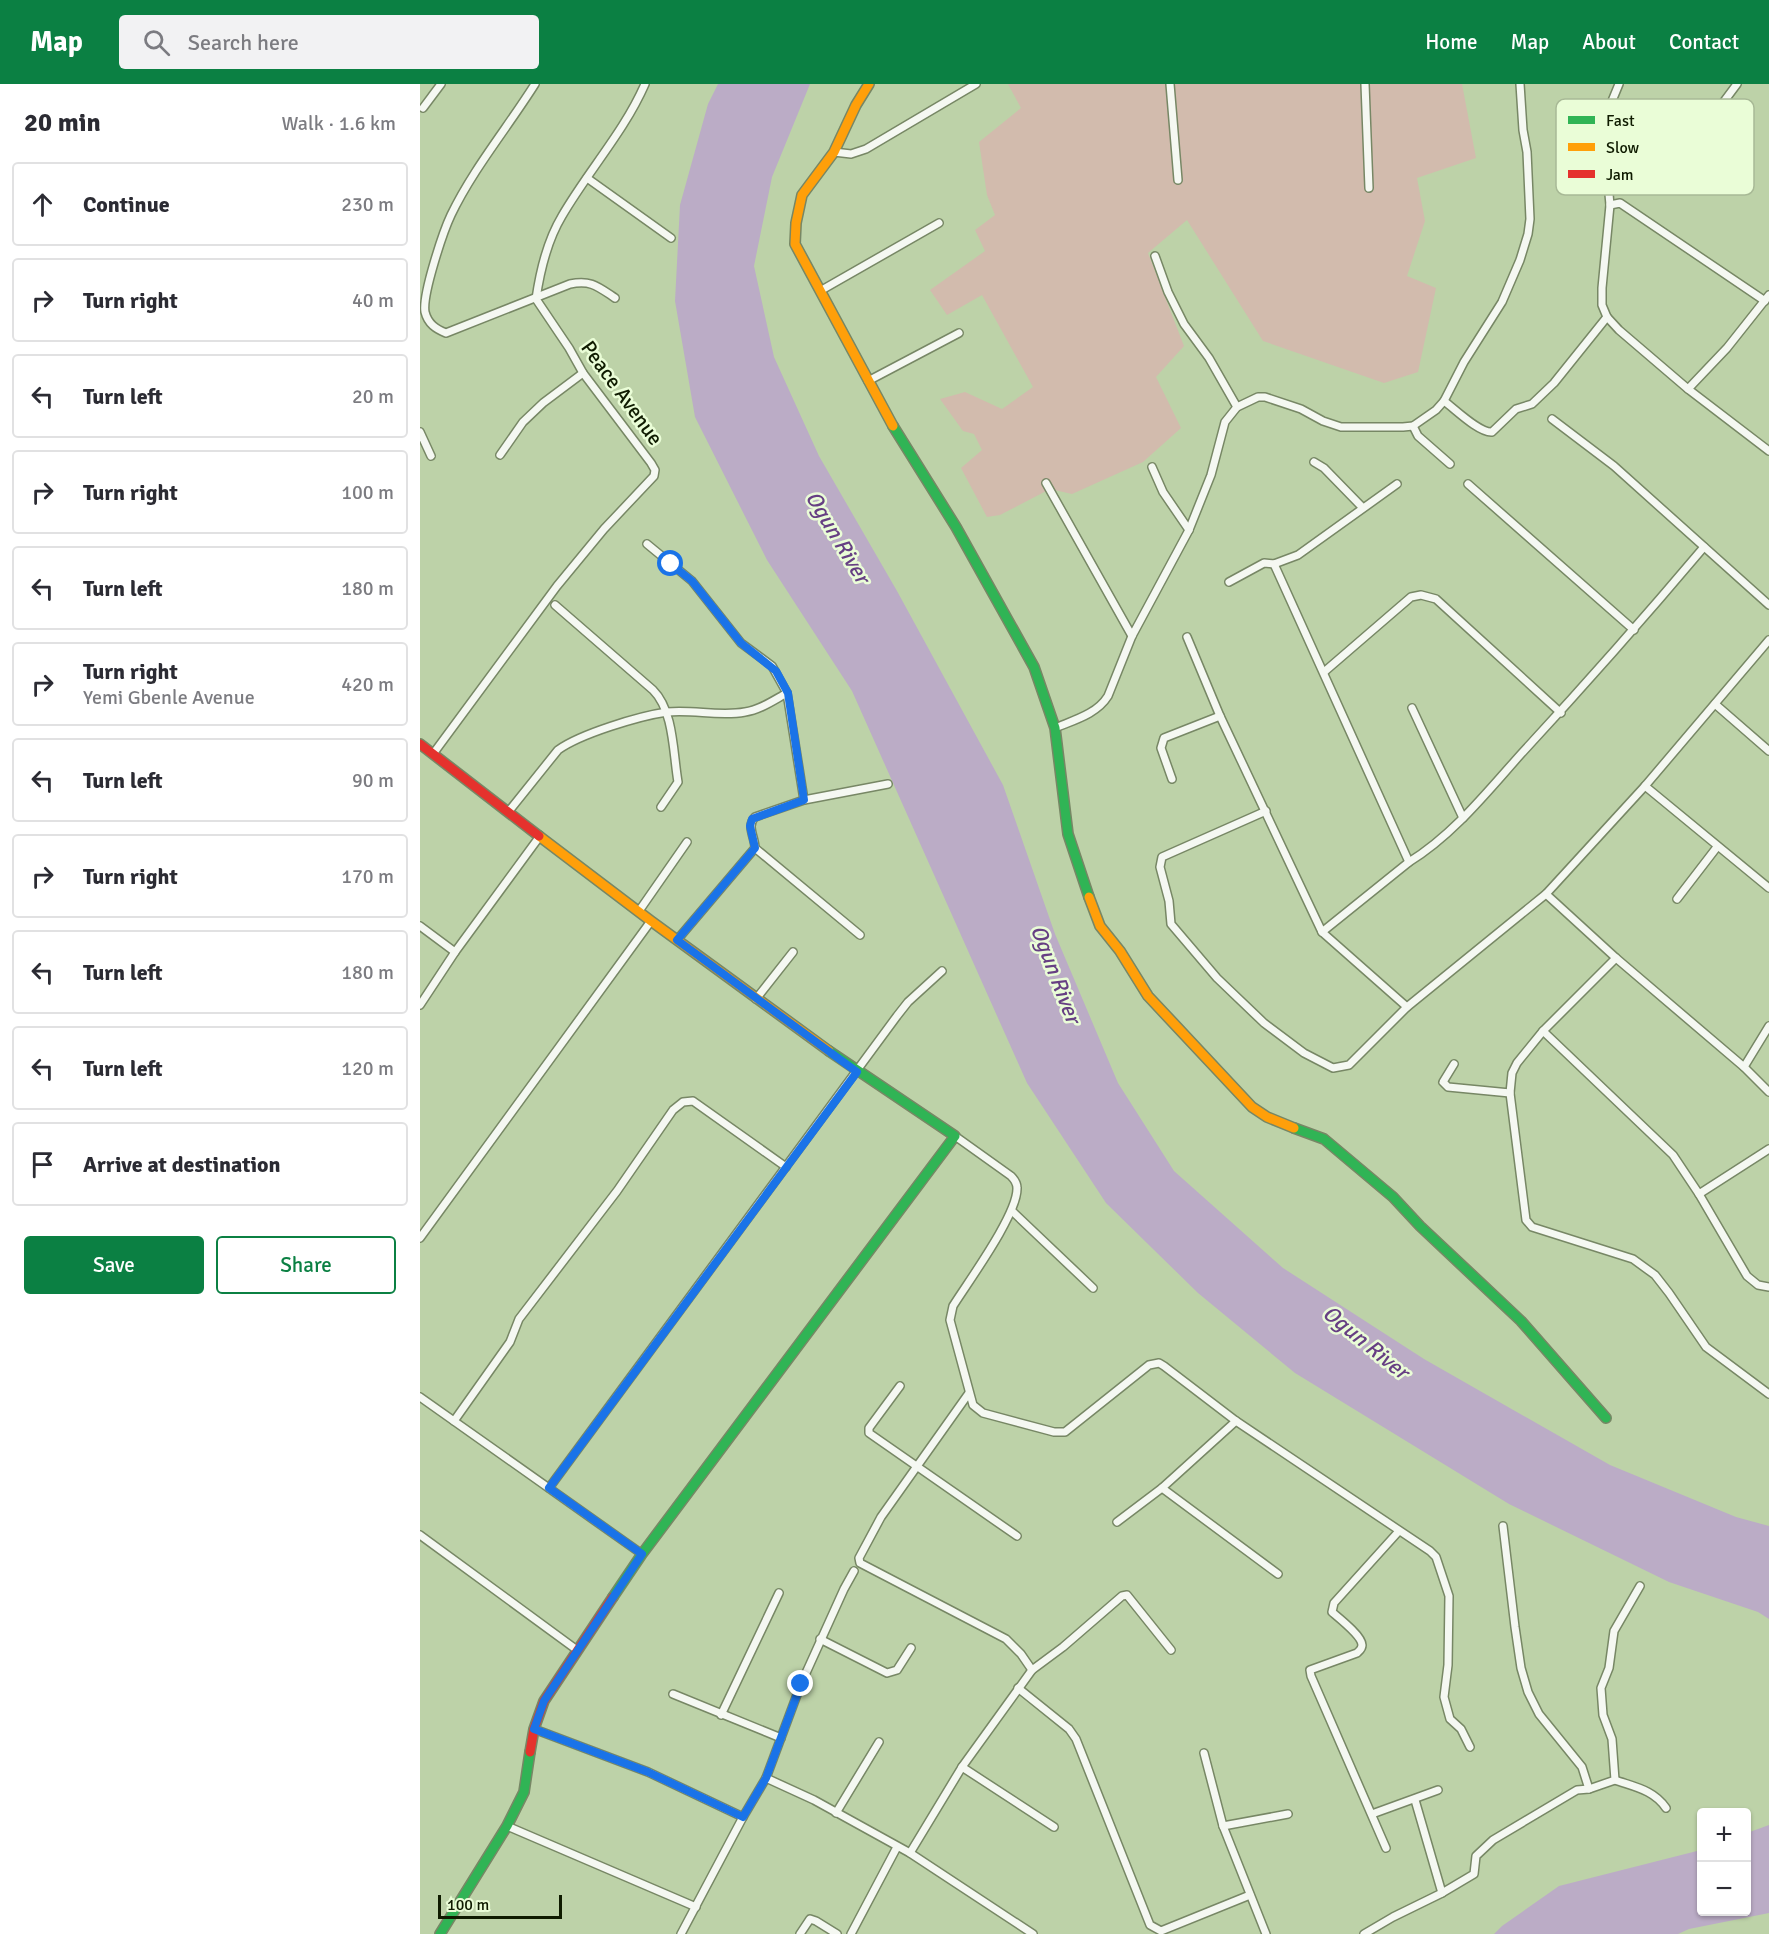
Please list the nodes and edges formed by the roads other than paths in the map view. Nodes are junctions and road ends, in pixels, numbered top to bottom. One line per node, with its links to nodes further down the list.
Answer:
1 (441, 84): 13 (street)
2 (535, 84): 26 (street)
3 (645, 84): 15 (street)
4 (869, 84): 14 (street)
5 (976, 84): 14 (street)
6 (1170, 84): 16 (street)
7 (1365, 84): 17 (street)
8 (1520, 84): 32 (street)
9 (1619, 84): 11 (street)
10 (1737, 84): 12 (street)
11 (1613, 99)
12 (1726, 99)
13 (423, 108)
14 (834, 152): 23 (street)
15 (587, 178): 21 (street); 26 (street)
16 (1178, 180)
17 (1369, 188)
18 (1609, 195): 19 (street)
19 (1610, 205): 25 (street); 27 (street)
20 (939, 223): 23 (street)
21 (671, 238)
22 (1155, 256): 33 (street)
23 (820, 291): 30 (street)
24 (615, 298): 26 (street)
25 (1767, 298): 31 (street)
26 (536, 299): 29 (street, Peace Avenue)
27 (1607, 317): 31 (street); 32 (street)
28 (959, 333): 30 (street)
29 (583, 373): 39 (street); 68 (street, Peace Avenue)
30 (868, 381): 65 (street)
31 (1688, 389): 37 (street)
32 (1444, 401): 35 (street)
33 (1237, 407): 35 (street); 47 (street)
34 (1552, 419): 49 (street)
35 (1413, 426): 41 (street)
36 (420, 432): 38 (street)
37 (1769, 451)
38 (431, 456)
39 (500, 456)
40 (1314, 462): 46 (street)
41 (1450, 464)
42 (1152, 467): 47 (street)
43 (1046, 483): 55 (street)
44 (1397, 484): 46 (street)
45 (1468, 484): 54 (street)
46 (1362, 507): 50 (street)
47 (1189, 530): 55 (street)
48 (647, 544): 59 (street)
49 (1704, 547): 53 (street); 54 (street)
50 (1274, 564): 51 (street); 58 (street)
51 (1229, 582)
52 (555, 605): 62 (street)
53 (1769, 605)
54 (1634, 630): 63 (street)
55 (1132, 636): 65 (street)
56 (1187, 637): 64 (street)
57 (1769, 640): 60 (street)
58 (1324, 672): 63 (street); 81 (street)
59 (788, 693): 62 (street); 72 (street)
60 (1715, 704): 67 (street); 71 (street)
61 (1412, 708): 76 (street)
62 (667, 712): 73 (street); 75 (street)
63 (1561, 713): 76 (street)
64 (1220, 716): 69 (street); 74 (street)
65 (1055, 728): 117 (street)
66 (420, 744): 68 (street)
67 (1769, 751)
68 (433, 754): 75 (street)
69 (1172, 779)
70 (888, 784): 72 (street)
71 (1645, 786): 79 (street); 83 (street)
72 (804, 800): 80 (street)
73 (661, 807)
74 (1266, 811): 88 (street); 97 (street)
75 (509, 812): 77 (street)
76 (1463, 818): 81 (street)
77 (540, 836): 85 (street); 92 (street)
78 (687, 842): 85 (street)
79 (1717, 847): 82 (street); 84 (street)
80 (755, 848): 89 (street); 90 (street)
81 (1409, 862): 88 (street)
82 (1769, 888)
83 (1546, 894): 93 (street); 97 (street)
84 (1677, 899)
85 (639, 911): 86 (street)
86 (651, 921): 90 (street); 110 (street)
87 (420, 926): 92 (street)
88 (1322, 932): 97 (street)
89 (860, 935)
90 (677, 940): 95 (street)
91 (793, 951): 95 (street)
92 (455, 952): 96 (street)
93 (1616, 958): 99 (street); 101 (street)
94 (942, 971): 102 (street)
95 (756, 999): 102 (street)
96 (420, 1005)
97 (1407, 1007)
98 (1769, 1026): 101 (street)
99 (1543, 1032): 104 (street); 108 (street)
100 (1454, 1064): 104 (street)
101 (1744, 1067): 103 (street)
102 (857, 1072): 105 (street); 107 (street)
103 (1769, 1092)
104 (1510, 1093): 115 (street)
105 (955, 1136): 109 (street); 128 (street)
106 (1769, 1149): 108 (street)
107 (786, 1167): 118 (street); 121 (street)
108 (1699, 1194): 111 (street)
109 (1012, 1211): 112 (street); 114 (street)
110 (420, 1238)
111 (1769, 1287)
112 (1092, 1288)
113 (900, 1386): 120 (street)
114 (969, 1393): 119 (street); 120 (street)
115 (1769, 1394)
116 (420, 1397): 118 (street)
117 (1606, 1418)
118 (454, 1421): 121 (street)
119 (1236, 1421): 122 (street); 125 (street)
120 (917, 1466): 127 (street); 137 (street)
121 (549, 1488): 128 (street)
122 (1162, 1488): 123 (street); 130 (street)
123 (1117, 1522)
124 (1503, 1526): 149 (street)
125 (1399, 1531): 144 (street); 155 (street)
126 (420, 1535): 135 (street)
127 (1017, 1536)
128 (642, 1554): 135 (street)
129 (854, 1572): 133 (street)
130 (1278, 1574)
131 (1640, 1587): 148 (street)
132 (779, 1593): 140 (street)
133 (820, 1639): 134 (street); 142 (street)
134 (911, 1647)
135 (577, 1650): 141 (street)
136 (1171, 1650): 137 (street)
137 (1032, 1670): 138 (street)
138 (1018, 1688): 146 (street); 164 (street)
139 (673, 1694): 140 (street)
140 (721, 1715): 142 (street)
141 (534, 1729): 156 (street); 157 (street)
142 (781, 1738): 147 (street)
143 (879, 1742): 153 (street)
144 (1470, 1747)
145 (1204, 1753): 158 (street)
146 (962, 1767): 159 (street); 162 (street)
147 (766, 1778): 153 (street); 156 (street)
148 (1615, 1780): 149 (street); 152 (street)
149 (1589, 1789): 163 (street)
150 (1438, 1790): 151 (street)
151 (1415, 1800): 155 (street); 163 (street)
152 (1666, 1808)
153 (836, 1813): 160 (street)
154 (1288, 1814): 158 (street)
155 (1372, 1814): 161 (street)
156 (743, 1817): 165 (street)
157 (507, 1826): 165 (street); 166 (street)
158 (1223, 1826): 164 (street)
159 (1054, 1827)
160 (897, 1847): 162 (street); 170 (street)
161 (1386, 1848)
162 (910, 1853): 171 (street)
163 (1442, 1893): 173 (street)
164 (1250, 1895): 172 (street)
165 (696, 1907): 167 (street)
166 (440, 1934)
167 (681, 1934)
168 (800, 1934): 169 (street)
169 (837, 1934)
170 (851, 1934)
171 (1033, 1934)
172 (1266, 1934)
173 (1365, 1934)

